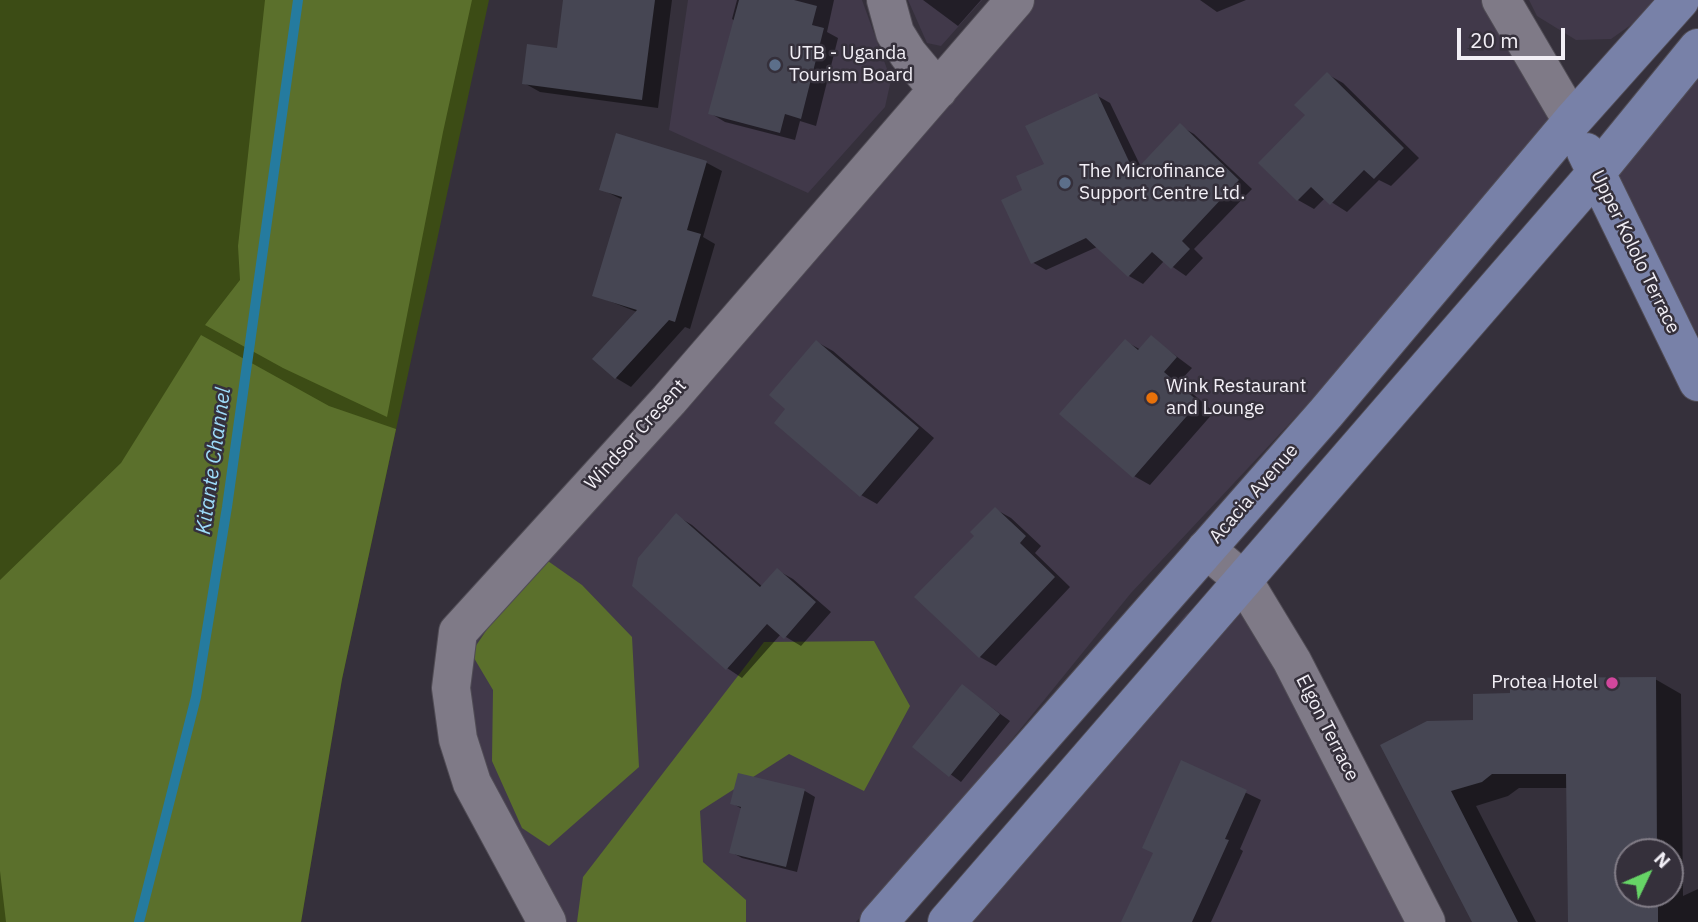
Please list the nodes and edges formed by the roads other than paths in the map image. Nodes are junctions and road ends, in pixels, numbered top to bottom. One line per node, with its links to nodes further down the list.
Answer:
1 (886, 0): 6 (street)
2 (1015, 0): 6 (street, Windsor Cresent)
3 (1501, 0): 7 (street)
4 (1680, 0): 7 (main road, Acacia Avenue)
5 (1698, 48): 8 (main road)
6 (938, 90): 12 (street, Windsor Cresent)
7 (1572, 121): 8 (main road, Upper Kololo Terrace); 10 (main road, Acacia Avenue)
8 (1596, 173): 9 (main road, Upper Kololo Terrace); 11 (main road)
9 (1698, 382)
10 (1206, 549): 11 (street, Elgon Terrace); 13 (main road, Acacia Avenue)
11 (1243, 580): 14 (main road); 15 (street, Elgon Terrace)
12 (547, 922)
13 (879, 922)
14 (947, 922)
15 (1426, 922)

